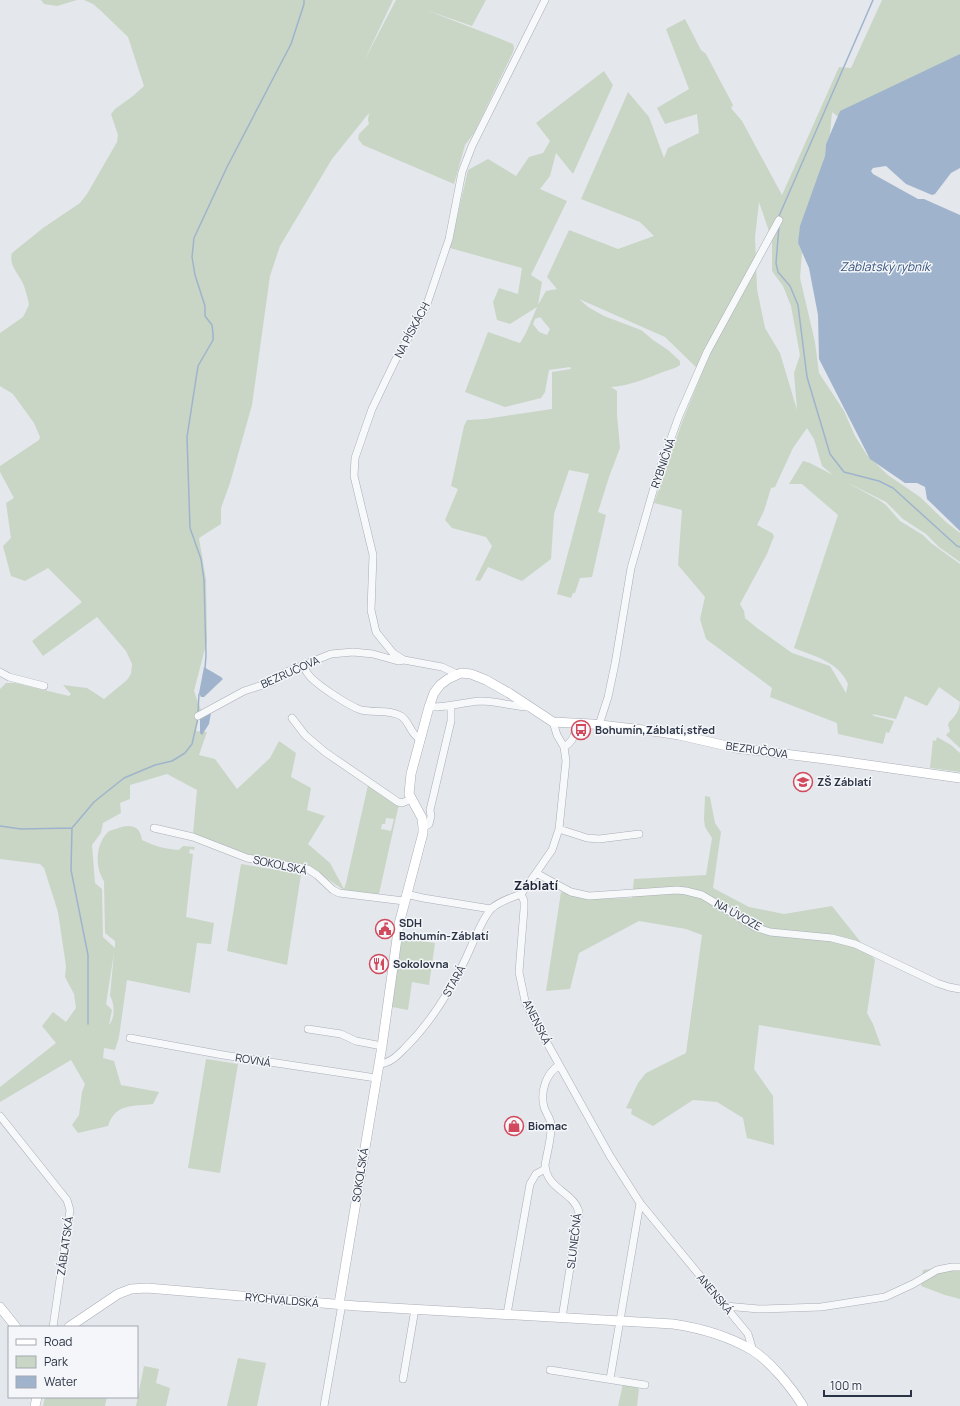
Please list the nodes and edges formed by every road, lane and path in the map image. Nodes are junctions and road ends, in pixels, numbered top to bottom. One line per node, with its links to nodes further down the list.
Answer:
1 (545, 0): 3 (street, NA PÍSKÁCH)
2 (779, 220): 15 (street, RYBNIČNÁ)
3 (404, 660): 4 (street, BEZRUČOVA); 6 (street, BEZRUČOVA)
4 (304, 666): 11 (street, BEZRUČOVA); 16 (street)
5 (0, 672): 7 (street)
6 (457, 674): 8 (main road); 10 (main road, BEZRUČOVA)
7 (44, 686)
8 (429, 706): 9 (street); 16 (main road)
9 (451, 706): 10 (street); 21 (street)
10 (530, 707): 13 (main road, BEZRUČOVA)
11 (198, 716)
12 (292, 718): 19 (street)
13 (553, 722): 14 (main road, BEZRUČOVA); 17 (street)
14 (576, 724): 15 (main road, BEZRUČOVA); 17 (street)
15 (599, 725): 18 (main road, BEZRUČOVA)
16 (420, 740): 19 (main road)
17 (564, 747): 22 (street)
18 (960, 778)
19 (411, 799): 21 (main road)
20 (154, 828): 26 (street, SOKOLSKÁ)
21 (423, 828): 26 (main road, SOKOLSKÁ)
22 (559, 829): 23 (street); 24 (street)
23 (640, 834)
24 (536, 873): 25 (street); 28 (street, NA ÚVOZE)
25 (521, 894): 27 (street); 33 (street, ANENSKÁ)
26 (405, 898): 27 (street); 31 (main road, SOKOLSKÁ)
27 (491, 909): 32 (street, STARÁ)
28 (960, 989)
29 (308, 1029): 31 (street)
30 (130, 1038): 34 (street, ROVNÁ)
31 (382, 1046): 32 (main road, SOKOLSKÁ)
32 (379, 1064): 34 (main road, SOKOLSKÁ)
33 (559, 1065): 36 (street); 37 (street, ANENSKÁ)
34 (376, 1078): 39 (main road, SOKOLSKÁ)
35 (0, 1116): 47 (street, ZÁBLATSKÁ)
36 (545, 1169): 43 (street); 44 (street, SLUNEČNÁ)
37 (640, 1203): 40 (street, ANENSKÁ); 45 (street)
38 (960, 1267): 40 (street)
39 (340, 1304): 42 (main road, RYCHVALDSKÁ); 48 (main road, RYCHVALDSKÁ); 54 (street, SOKOLSKÁ)
40 (725, 1306): 49 (street, ANENSKÁ)
41 (0, 1307): 46 (main road)
42 (416, 1309): 43 (main road, RYCHVALDSKÁ); 51 (street)
43 (507, 1314): 44 (main road, RYCHVALDSKÁ)
44 (562, 1318): 45 (main road, RYCHVALDSKÁ)
45 (620, 1322): 49 (main road, RYCHVALDSKÁ); 52 (street)
46 (15, 1326)
47 (53, 1326)
48 (69, 1326)
49 (753, 1351): 55 (main road, RYCHVALDSKÁ)
50 (550, 1370): 52 (street)
51 (403, 1379)
52 (610, 1379): 53 (street)
53 (645, 1385)
54 (324, 1406)
55 (803, 1406)

